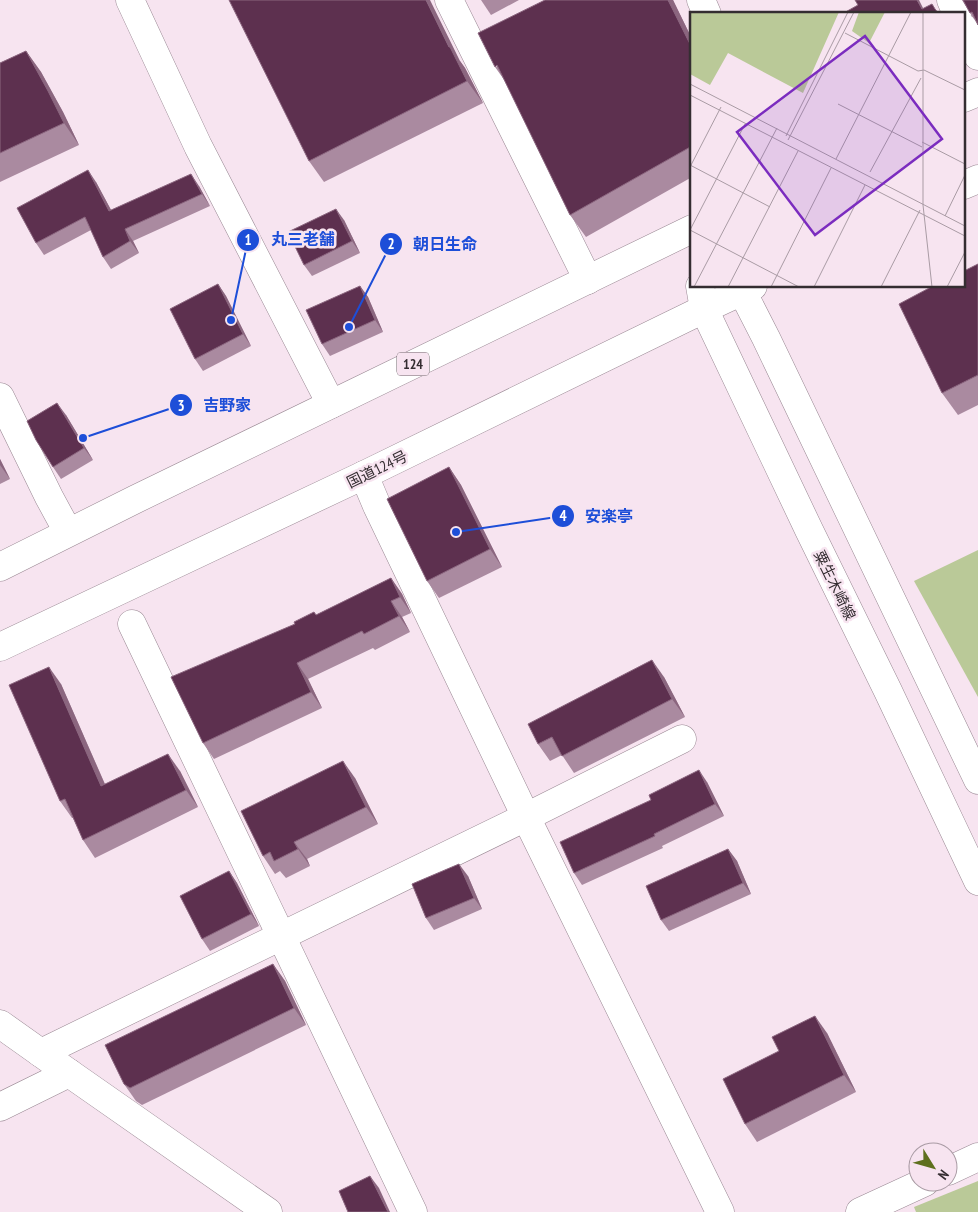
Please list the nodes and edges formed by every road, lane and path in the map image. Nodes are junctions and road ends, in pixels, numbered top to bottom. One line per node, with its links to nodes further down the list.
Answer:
1 (130, 0): 18 (main road)
2 (449, 0): 14 (main road)
3 (701, 0): 5 (main road)
4 (951, 0): 6 (main road)
5 (706, 12)
6 (956, 12)
7 (966, 32): 8 (main road)
8 (978, 56)
9 (978, 92): 10 (main road)
10 (966, 97)
11 (978, 178): 12 (main road)
12 (966, 184)
13 (690, 233): 14 (main road, 124)
14 (588, 280): 18 (main road, 124)
15 (744, 288): 16 (main road, 国道124号); 25 (main road)
16 (702, 297): 19 (main road, 国道124号); 27 (main road, 粟生木崎線)
17 (0, 397): 20 (main road)
18 (331, 404): 20 (main road, 124)
19 (364, 476): 23 (main road, 国道124号); 26 (main road)
20 (68, 532): 21 (main road, 124)
21 (0, 567)
22 (132, 624): 28 (main road)
23 (0, 647)
24 (682, 739): 26 (main road)
25 (978, 780)
26 (526, 817): 28 (main road); 38 (main road)
27 (978, 881)
28 (281, 936): 30 (main road); 37 (main road)
29 (0, 1024): 30 (main road)
30 (41, 1053): 31 (main road)
31 (69, 1074): 32 (main road); 36 (main road)
32 (0, 1108)
33 (978, 1157): 34 (main road)
34 (958, 1166)
35 (908, 1190): 39 (main road)
36 (268, 1212)
37 (413, 1212)
38 (720, 1212)
39 (860, 1212)

